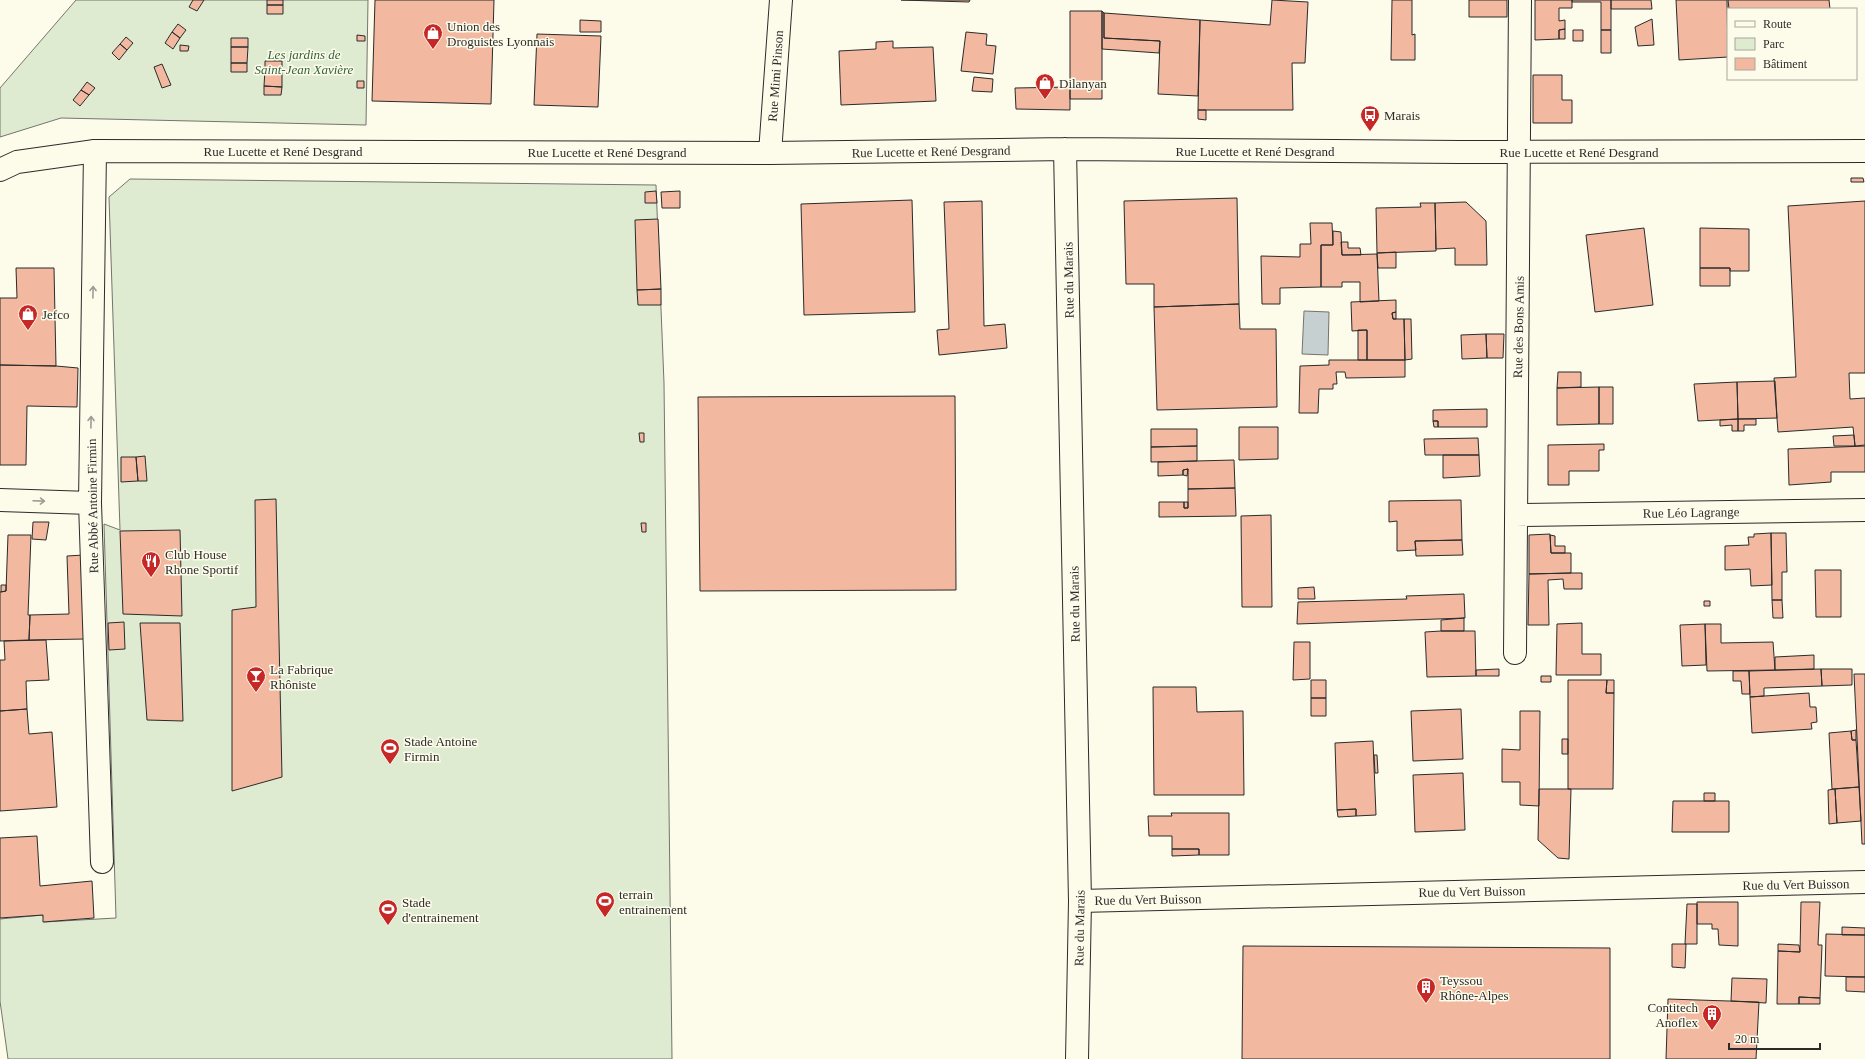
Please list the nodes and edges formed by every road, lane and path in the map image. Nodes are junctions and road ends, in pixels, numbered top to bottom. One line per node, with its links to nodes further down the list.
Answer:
1 (781, 0): 7 (street, Rue Mimi Pinson)
2 (1520, 0): 6 (street, Rue des Bons Amis)
3 (1065, 149): 6 (street, Rue Lucette et René Desgrand); 7 (street, Rue Lucette et René Desgrand); 16 (street, Rue du Marais)
4 (95, 151): 7 (street, Rue Lucette et René Desgrand); 8 (street, Rue Lucette et René Desgrand); 10 (street, Rue Abbé Antoine Firmin, one-way to 4)
5 (1865, 151): 6 (street, Rue Lucette et René Desgrand)
6 (1520, 152): 12 (street, Rue des Bons Amis)
7 (770, 153)
8 (0, 170)
9 (0, 500): 10 (street, one-way to 10)
10 (90, 503): 14 (street, Rue Abbé Antoine Firmin)
11 (1865, 510): 12 (street, Rue Léo Lagrange)
12 (1516, 515): 13 (street, Rue des Bons Amis)
13 (1515, 653)
14 (102, 862)
15 (1865, 882): 16 (street, Rue du Vert Buisson)
16 (1080, 901): 17 (street, Rue du Marais)
17 (1077, 1059)

